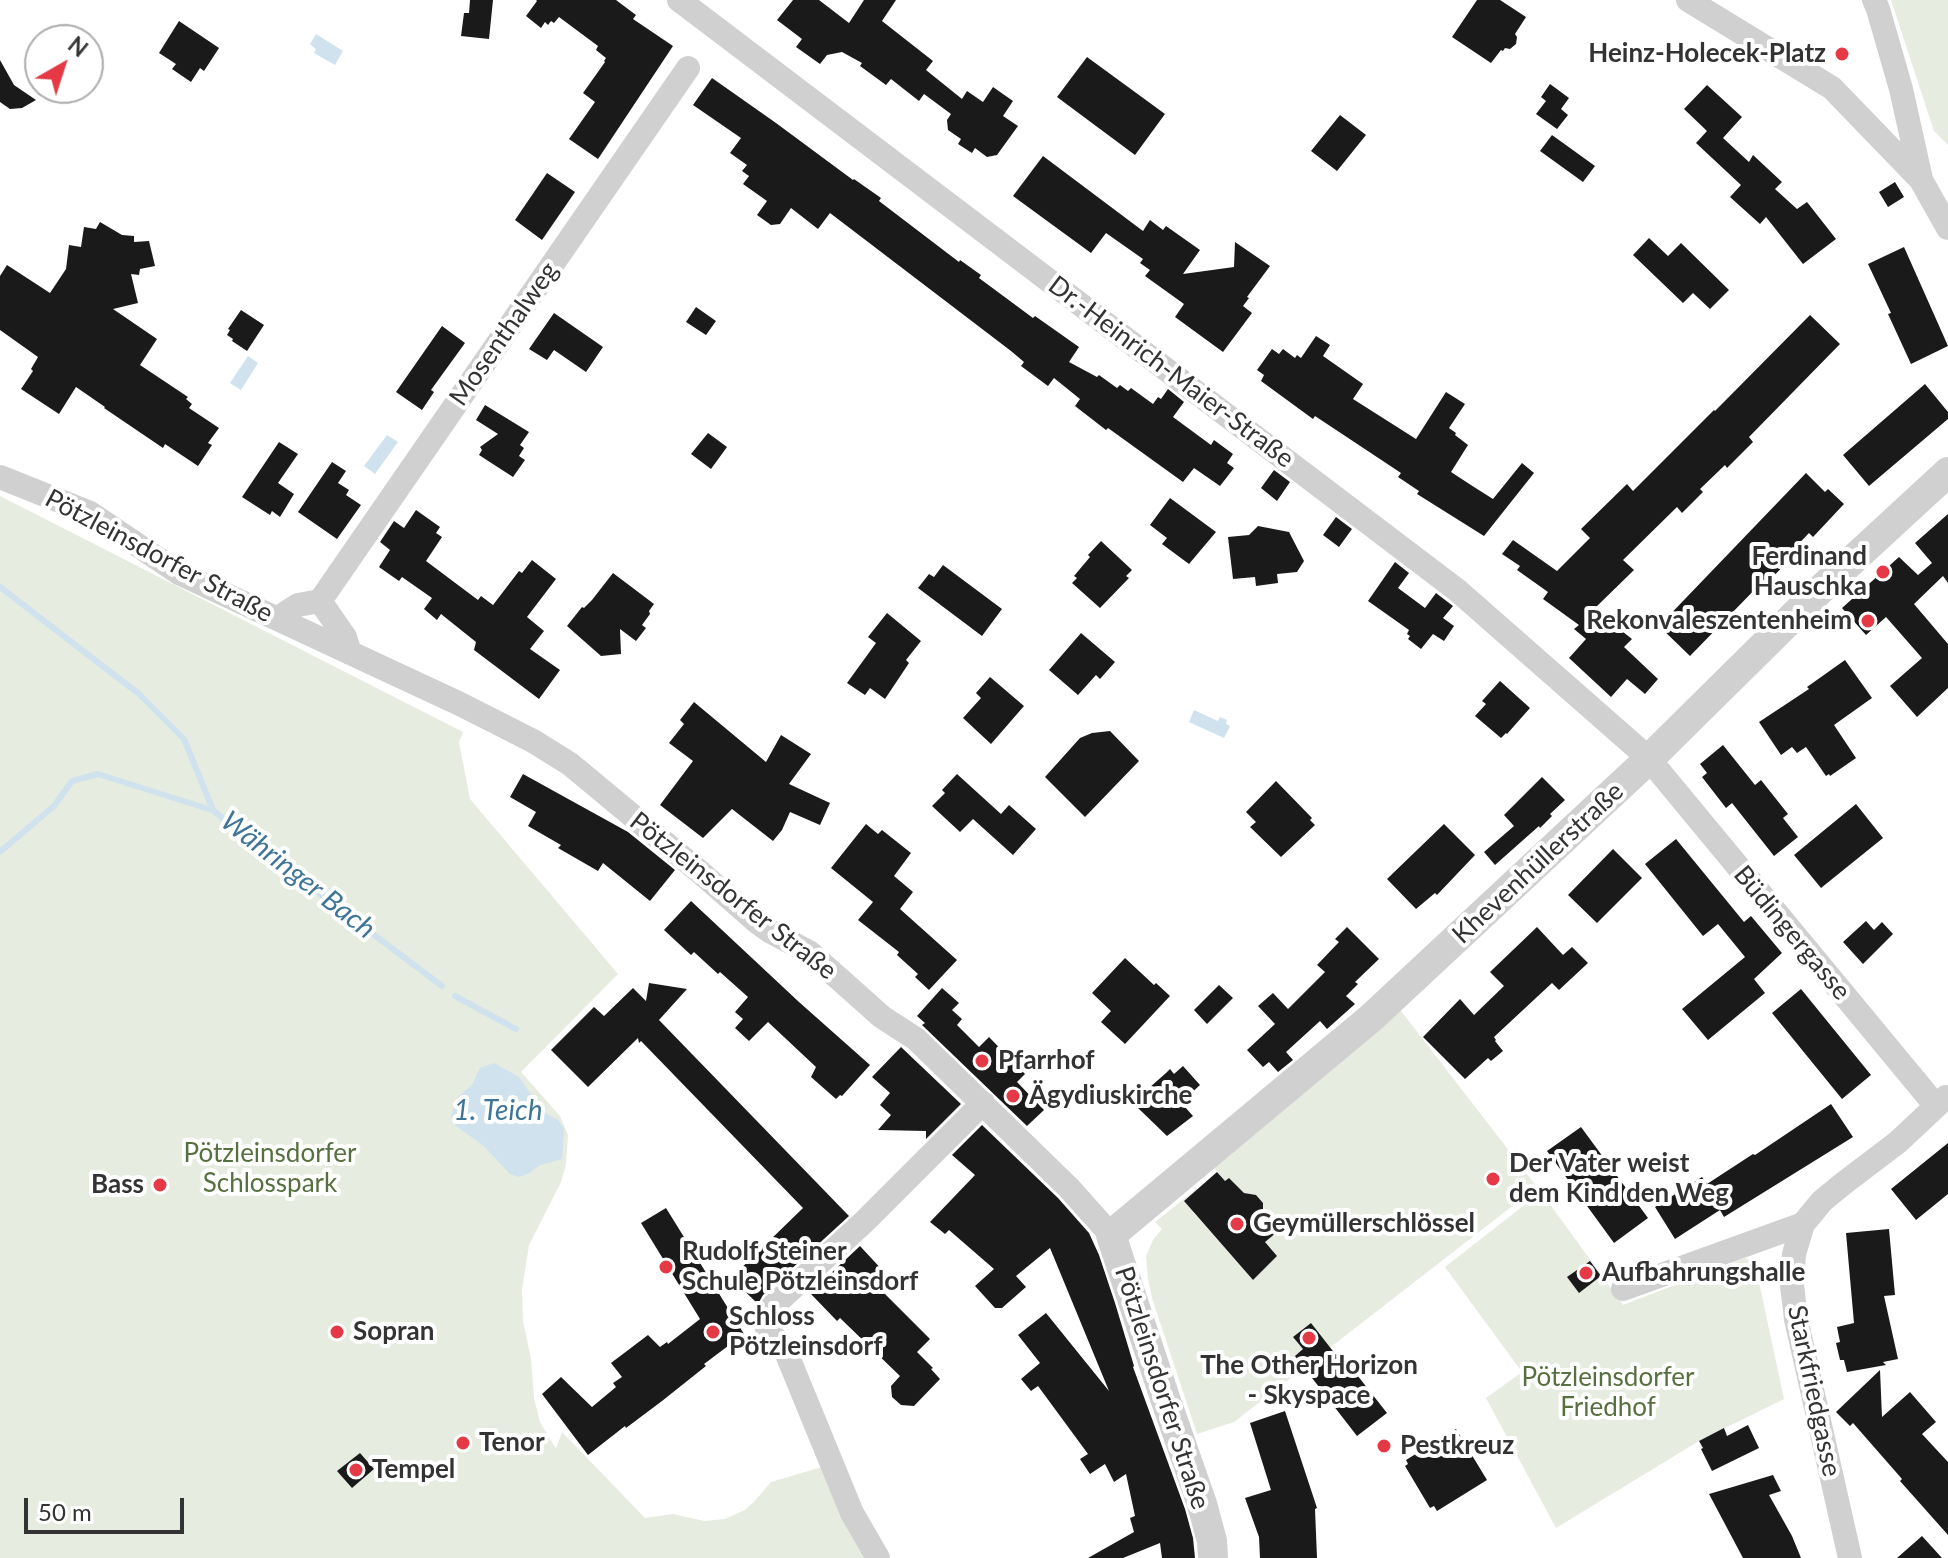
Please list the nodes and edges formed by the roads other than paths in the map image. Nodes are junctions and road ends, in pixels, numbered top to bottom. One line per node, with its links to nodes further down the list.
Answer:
1 (679, 0): 12 (street, Dr.-Heinrich-Maier-Straße)
2 (1688, 0): 5 (street)
3 (1874, 0): 5 (street)
4 (688, 68): 9 (street, Mosenthalweg)
5 (1921, 180): 6 (street)
6 (1948, 228)
7 (1948, 472): 12 (street, Khevenhüllerstraße)
8 (0, 477): 10 (street, Pötzleinsdorfer Straße)
9 (320, 601): 10 (street); 11 (street)
10 (278, 618): 11 (street, Pötzleinsdorfer Straße)
11 (350, 653): 14 (street, Pötzleinsdorfer Straße)
12 (1649, 759): 13 (street, Büdingergasse); 16 (street, Khevenhüllerstraße)
13 (1942, 1100): 15 (street, Starkfriedgasse)
14 (983, 1103): 16 (street, Pötzleinsdorfer Straße); 18 (street)
15 (1803, 1224): 17 (street, Starkfriedgasse); 20 (street, Starkfriedgasse)
16 (1111, 1235): 19 (street, Pötzleinsdorfer Straße)
17 (1623, 1289)
18 (878, 1558)
19 (1213, 1558)
20 (1850, 1558)

